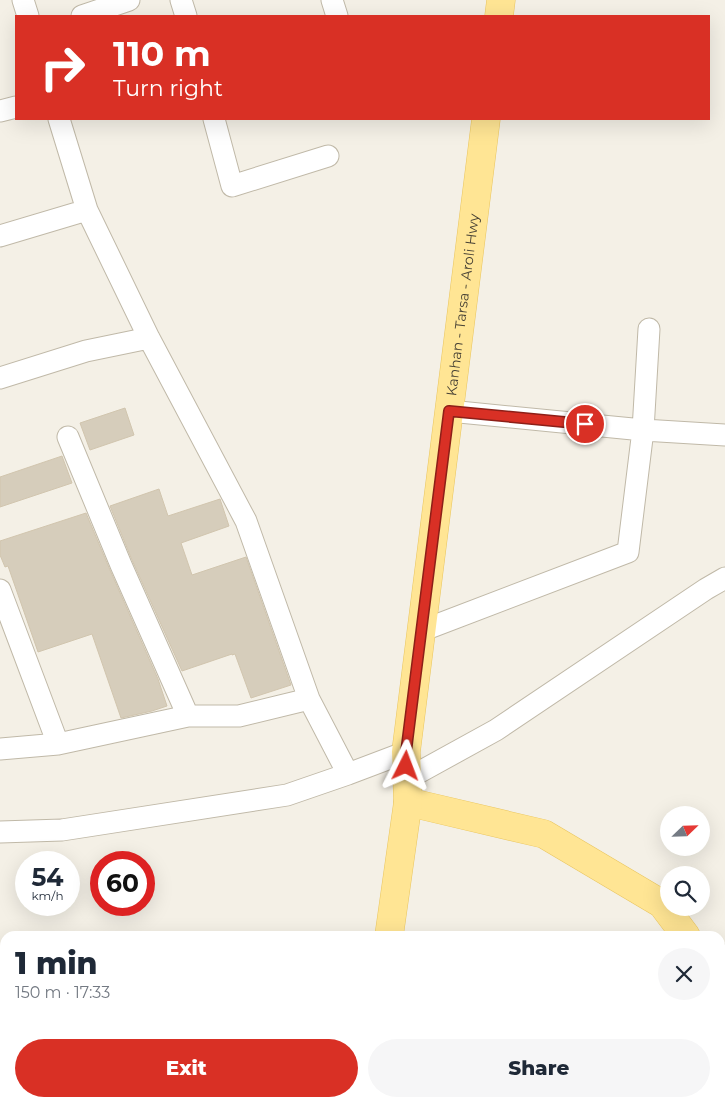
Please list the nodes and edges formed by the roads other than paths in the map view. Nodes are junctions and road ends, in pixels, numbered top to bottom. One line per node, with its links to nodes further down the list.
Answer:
1 (23, 0): 6 (street)
2 (129, 0): 7 (street)
3 (181, 0): 8 (street)
4 (332, 0): 9 (street)
5 (501, 0): 10 (main road)
6 (28, 15)
7 (85, 15)
8 (186, 15)
9 (337, 15)
10 (499, 15)
11 (15, 108): 12 (street)
12 (0, 111)
13 (59, 120): 17 (street)
14 (214, 120): 16 (street)
15 (486, 120): 22 (main road, Kanhan - Tarsa - Aroli Hwy)
16 (328, 156)
17 (87, 210): 18 (street); 20 (street)
18 (0, 236)
19 (649, 329): 23 (street)
20 (149, 338): 21 (street); 29 (street)
21 (0, 378)
22 (449, 411): 23 (street); 28 (main road, Kanhan - Tarsa - Aroli Hwy)
23 (643, 430): 24 (street); 28 (street)
24 (725, 435)
25 (68, 436): 30 (street)
26 (725, 578): 35 (street)
27 (0, 590): 31 (street)
28 (421, 631): 33 (main road, Kanhan - Tarsa - Aroli Hwy)
29 (309, 700): 30 (street); 34 (street)
30 (188, 716): 31 (street)
31 (58, 744): 32 (street)
32 (0, 749)
33 (406, 752): 34 (street); 35 (main road, Kanhan - Tarsa - Aroli Hwy)
34 (348, 774): 36 (street)
35 (408, 791): 37 (main road, Kanhan - Tarsa - Aroli Hwy); 38 (main road)
36 (0, 832)
37 (390, 931)
38 (676, 931)

